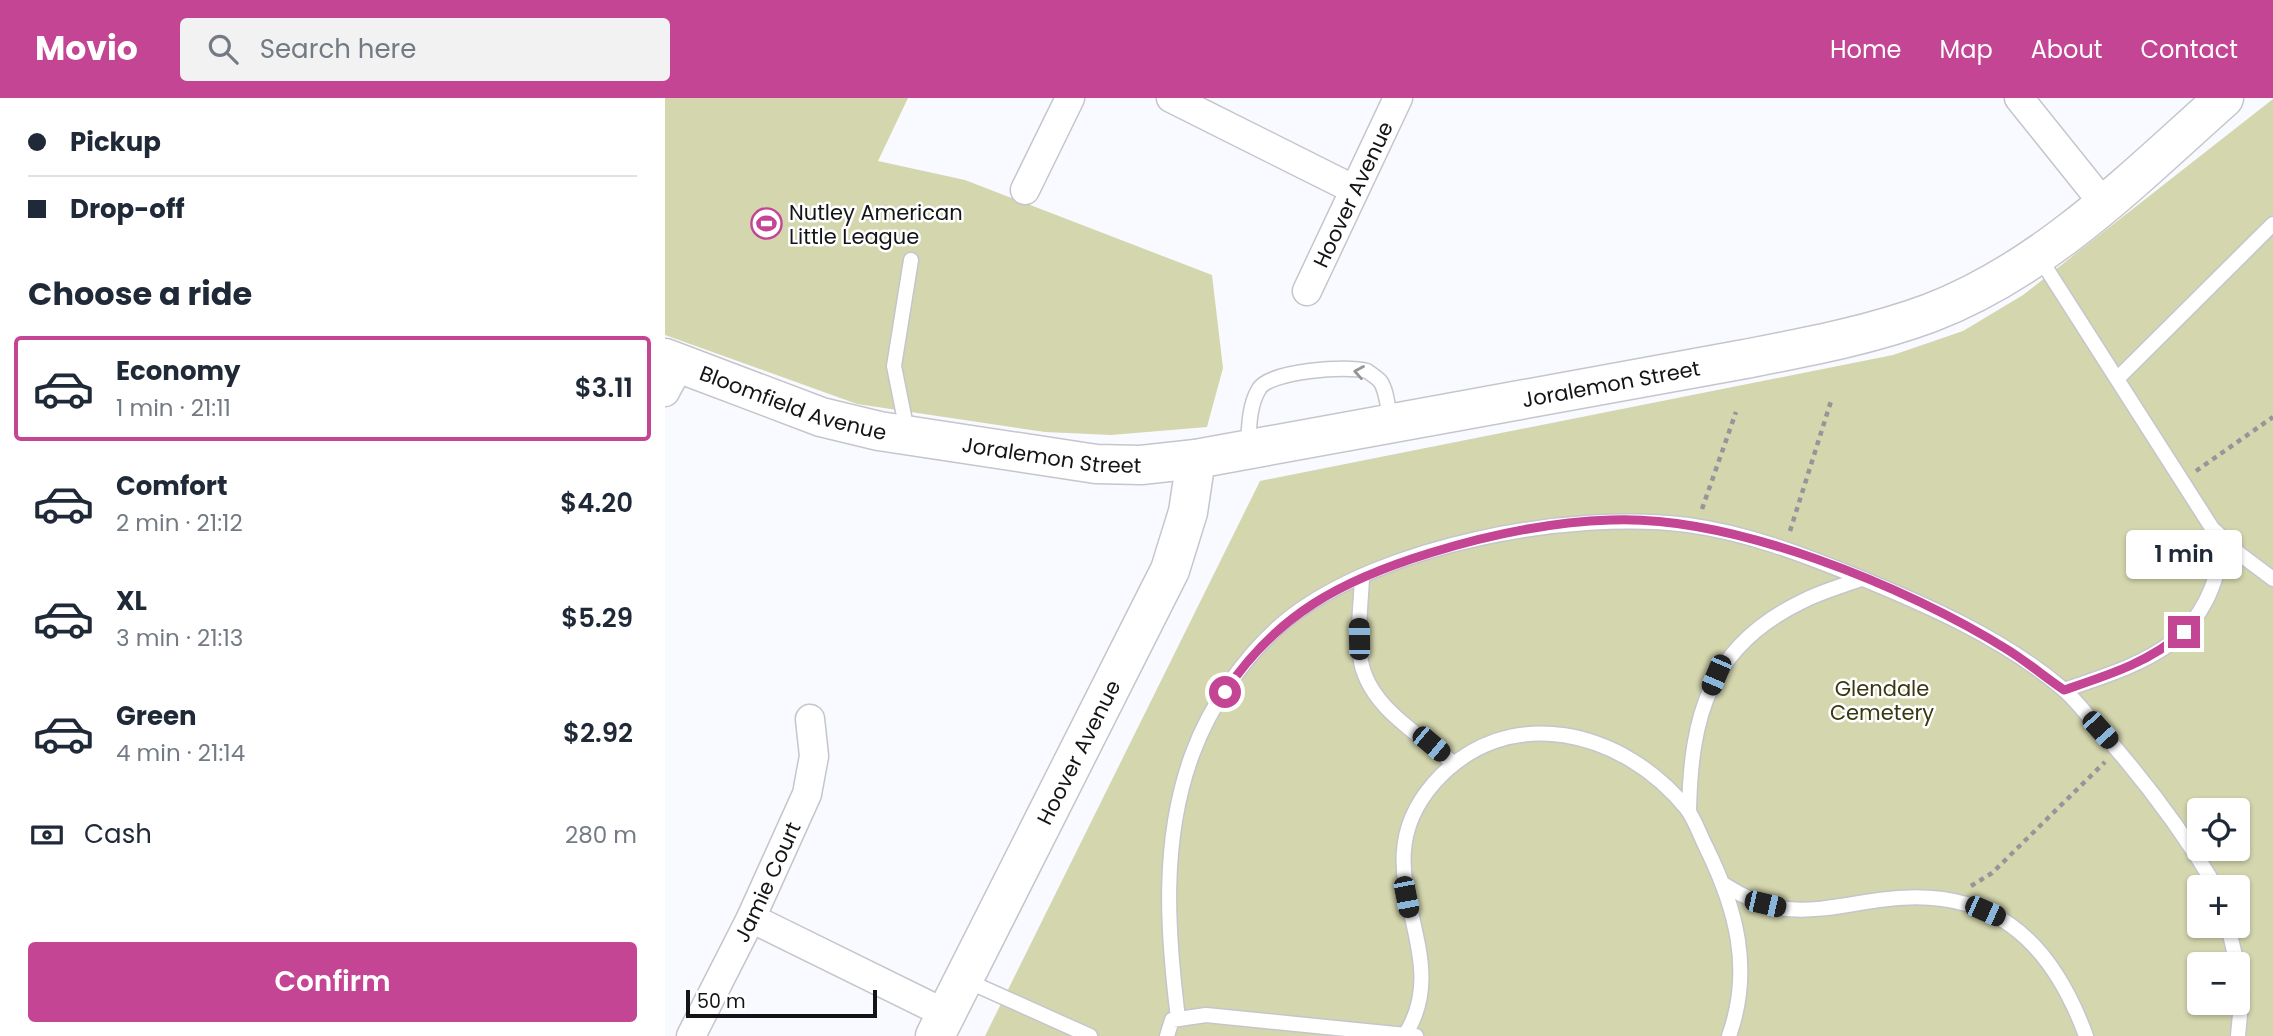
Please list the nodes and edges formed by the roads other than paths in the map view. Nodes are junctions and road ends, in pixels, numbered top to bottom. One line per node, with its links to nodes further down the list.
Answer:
1 (1070, 98): 7 (street)
2 (1171, 98): 6 (street)
3 (1398, 98): 6 (street, Hoover Avenue)
4 (2019, 98): 8 (street)
5 (2224, 98): 8 (street, Joralemon Street)
6 (1353, 189): 12 (street, Hoover Avenue)
7 (1025, 190)
8 (2104, 204): 10 (street, Joralemon Street)
9 (2273, 224): 14 (lane)
10 (2038, 256): 14 (lane); 15 (street, Joralemon Street)
11 (911, 260): 16 (lane)
12 (1307, 291)
13 (670, 371): 16 (street, Bloomfield Avenue)
14 (2117, 379): 19 (lane)
15 (1391, 424): 17 (street, Joralemon Street); 17 (lane, one-way to 17)
16 (916, 437): 18 (street, Joralemon Street)
17 (1248, 450): 18 (street, Joralemon Street)
18 (1196, 459): 30 (street, Hoover Avenue)
19 (2224, 539): 22 (lane); 23 (lane)
20 (1362, 578): 21 (lane); 25 (lane); 32 (lane)
21 (1861, 579): 23 (lane); 26 (lane)
22 (2273, 579)
23 (2064, 690): 27 (lane)
24 (810, 719): 29 (street, Jamie Court)
25 (1453, 763): 26 (lane); 34 (lane)
26 (1689, 811): 28 (lane)
27 (2209, 875)
28 (1725, 885): 38 (lane); 39 (lane)
29 (751, 919): 33 (street); 35 (street, Jamie Court)
30 (963, 979): 33 (street, Hoover Avenue); 36 (lane)
31 (2240, 1015): 40 (lane)
32 (1178, 1018): 34 (lane); 37 (lane)
33 (940, 1025)
34 (1410, 1035)
35 (691, 1036)
36 (1090, 1036)
37 (1167, 1036)
38 (1730, 1036)
39 (2086, 1036)
40 (2238, 1036)

